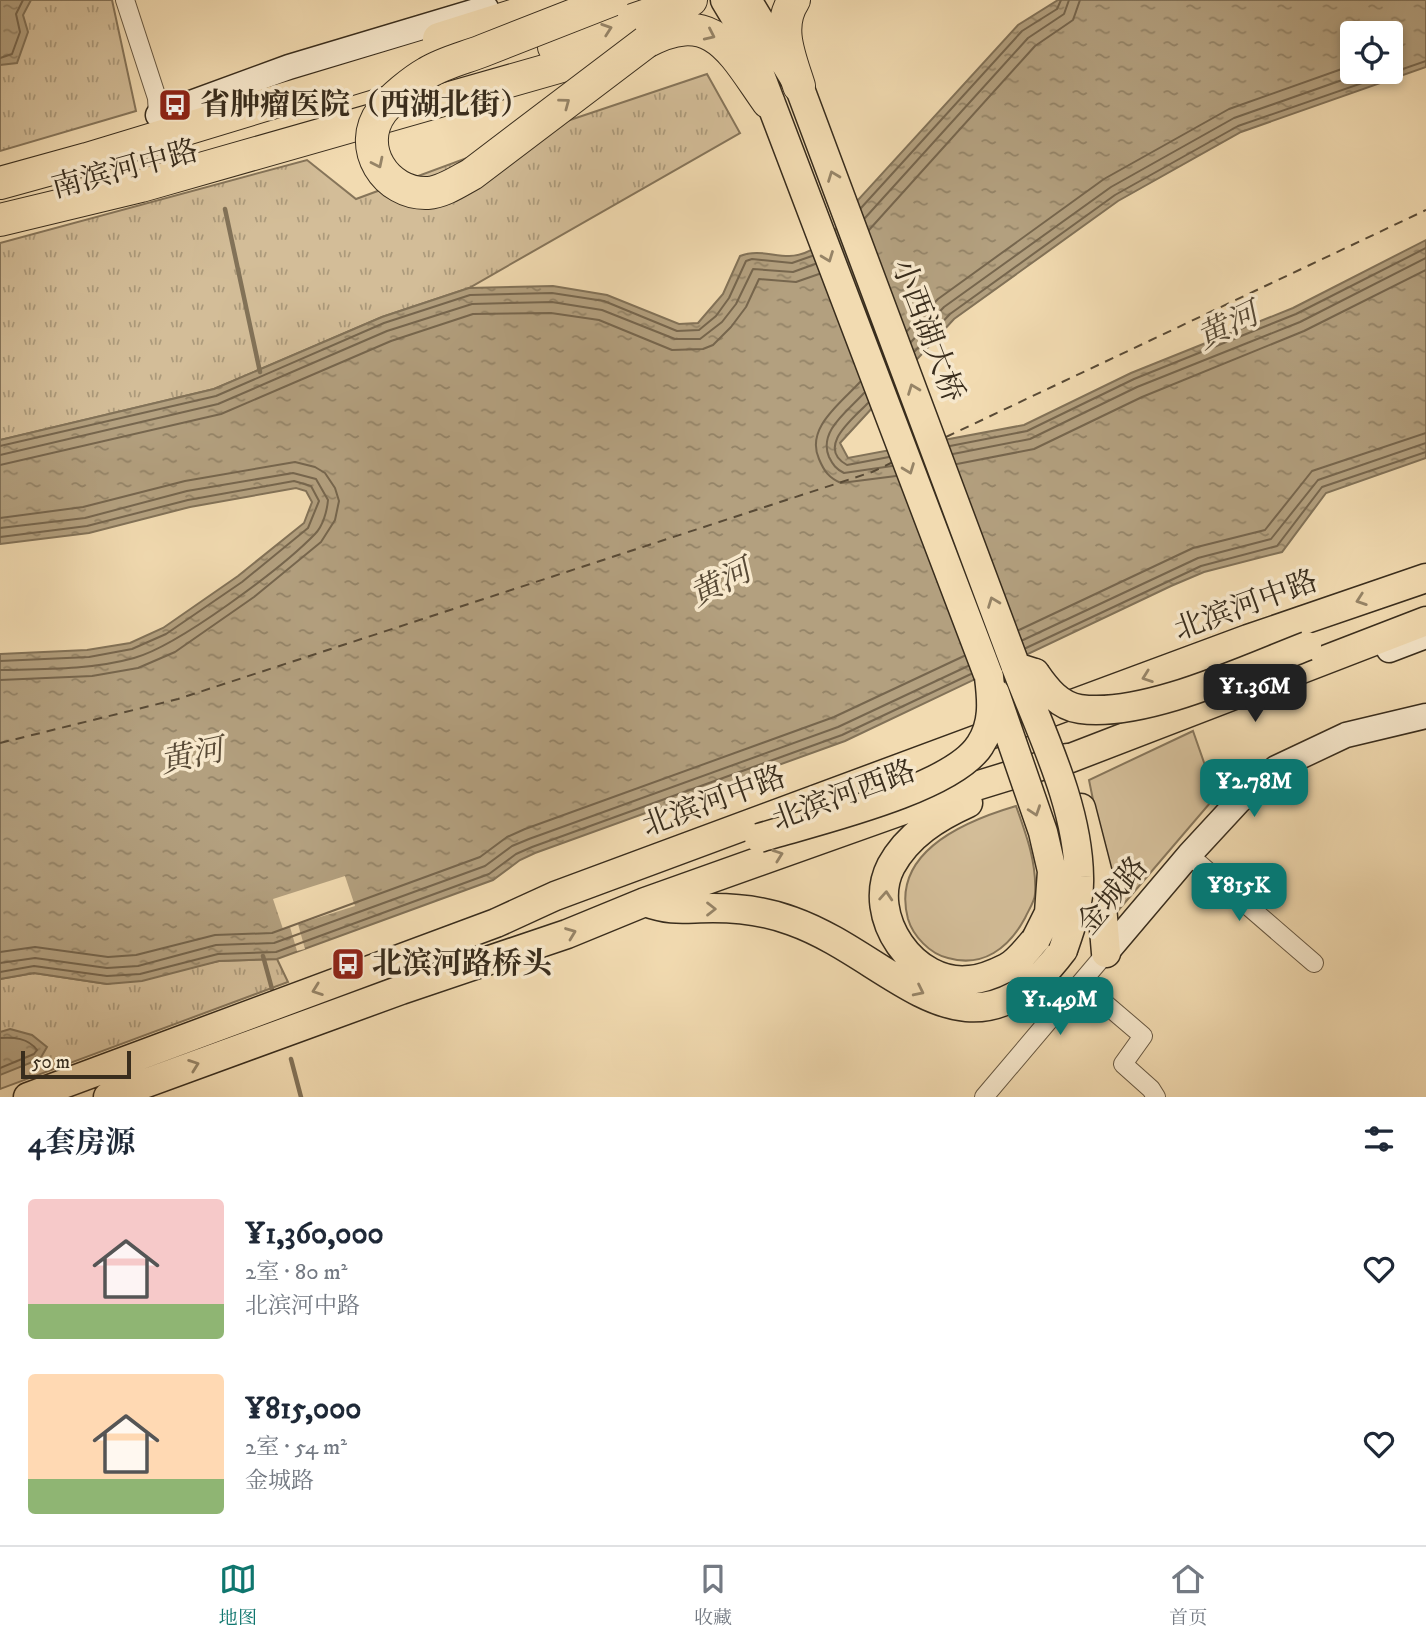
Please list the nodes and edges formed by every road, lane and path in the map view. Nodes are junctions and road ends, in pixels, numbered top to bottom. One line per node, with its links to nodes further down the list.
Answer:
1 (125, 0): 12 (street)
2 (513, 0): 12 (street)
3 (563, 0): 12 (highway)
4 (612, 0): 9 (highway, one-way to 9, bridge); 14 (highway, 南滨河中路, bridge)
5 (691, 0): 15 (highway, 南滨河中路, one-way to 5)
6 (724, 0): 11 (main road)
7 (747, 0): 10 (main road, 小西湖大桥)
8 (794, 0): 10 (highway)
9 (646, 42): 11 (highway, one-way to 11); 16 (highway, bridge)
10 (799, 86): 21 (main road, 小西湖大桥, one-way to 10)
11 (768, 102): 22 (main road, one-way to 22)
12 (158, 115): 13 (highway)
13 (0, 164)
14 (0, 183)
15 (0, 204)
16 (0, 220)
17 (1426, 578): 24 (main road, 北滨河中路, one-way to 24)
18 (1426, 600): 21 (main road, bridge)
19 (1426, 621): 25 (main road)
20 (1426, 636): 25 (street)
21 (1016, 667): 28 (main road, 小西湖大桥, one-way to 21, bridge)
22 (989, 677): 25 (main road, one-way to 25, bridge); 29 (main road, bridge)
23 (1426, 716): 27 (street, 金城路)
24 (976, 741): 26 (main road); 29 (main road, 北滨河中路)
25 (1067, 758): 26 (main road, 北滨河西路); 30 (main road)
26 (991, 781): 28 (main road, 北滨河西路, one-way to 26)
27 (1189, 855): 30 (street, 金城路); 31 (street)
28 (645, 902): 34 (main road, one-way to 28)
29 (496, 923): 33 (main road, 北滨河中路, one-way to 33)
30 (1106, 953): 32 (street, 金城路)
31 (1314, 962)
32 (1081, 982): 35 (street, 金城路); 36 (street)
33 (29, 1097)
34 (108, 1097)
35 (984, 1097)
36 (1156, 1097)

